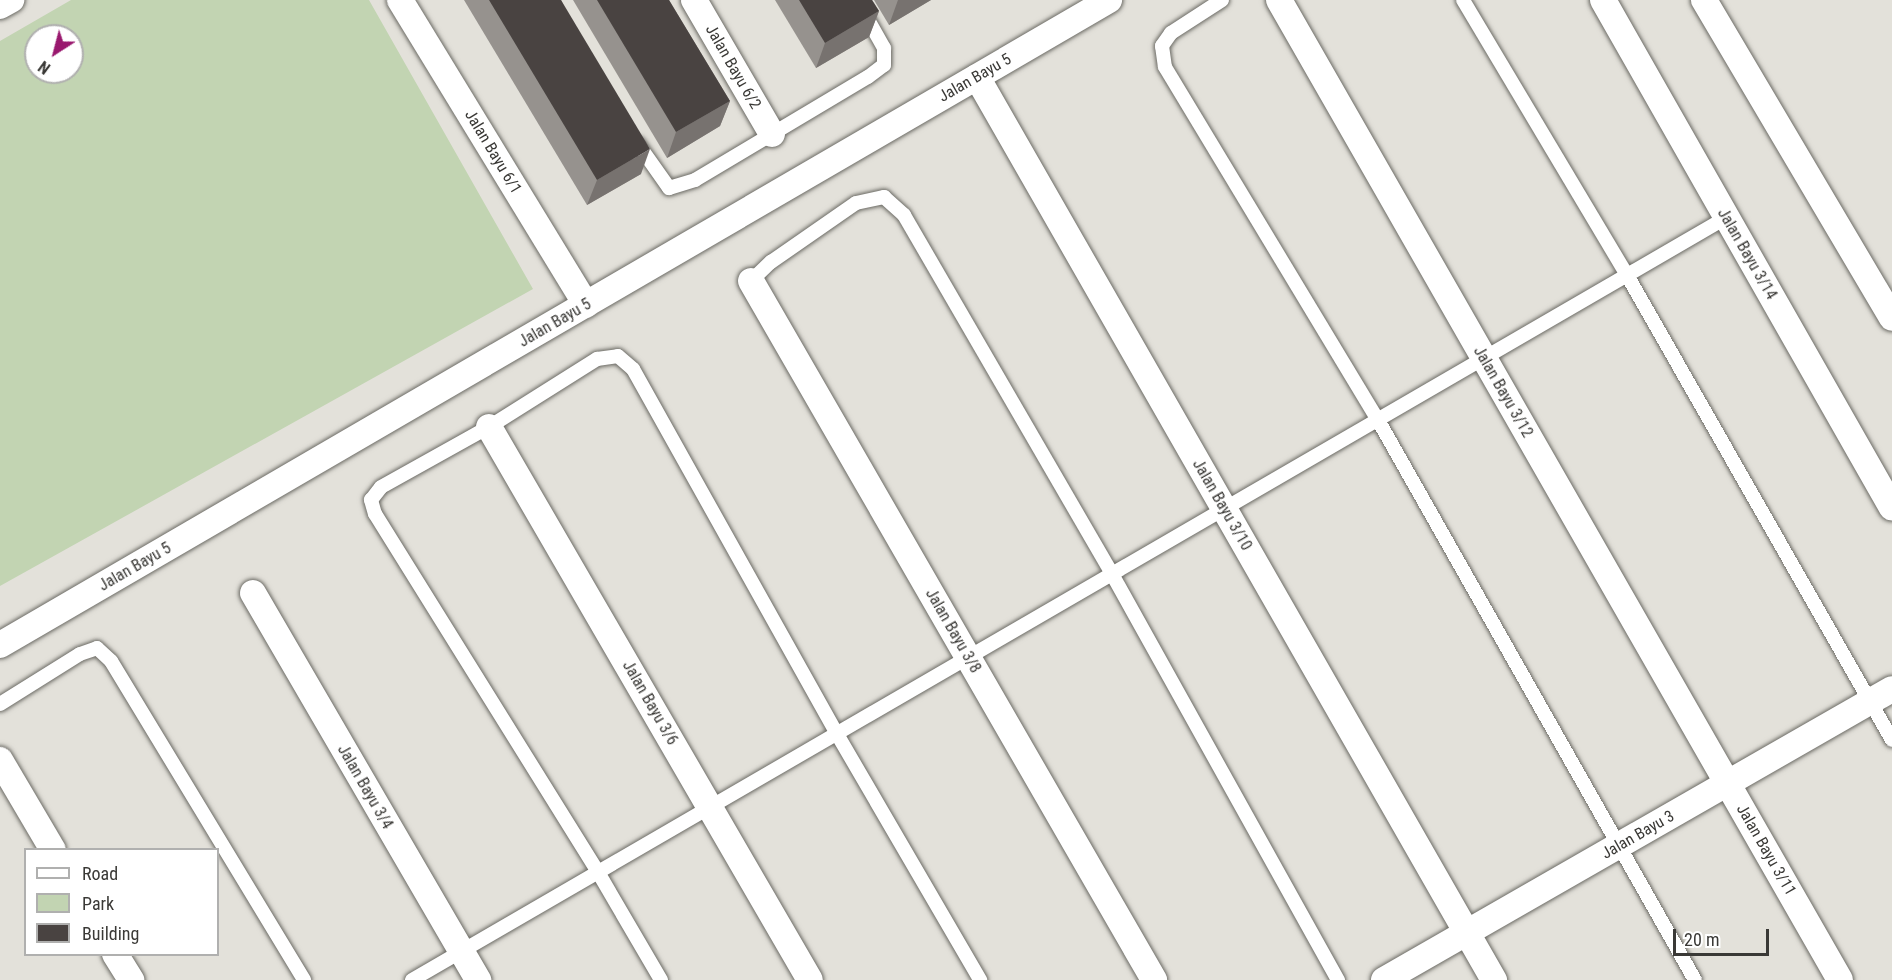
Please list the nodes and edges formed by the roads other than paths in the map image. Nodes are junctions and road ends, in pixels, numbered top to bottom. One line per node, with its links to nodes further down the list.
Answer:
1 (11, 0): 11 (street)
2 (400, 0): 18 (street, Jalan Bayu 6/1)
3 (694, 0): 14 (street, Jalan Bayu 6/2)
4 (856, 0): 14 (lane)
5 (1109, 0): 12 (street, Jalan Bayu 5)
6 (1222, 0): 21 (lane)
7 (1279, 0): 20 (street, Jalan Bayu 3/12)
8 (1462, 0): 16 (lane)
9 (1603, 0): 15 (street, Jalan Bayu 3/14)
10 (1704, 0): 19 (street)
11 (0, 6)
12 (977, 77): 18 (street, Jalan Bayu 5); 24 (street, Jalan Bayu 3/10)
13 (628, 127): 14 (lane)
14 (772, 134)
15 (1726, 217): 16 (lane); 23 (street, Jalan Bayu 3/14)
16 (1628, 275): 20 (lane); 30 (lane)
17 (751, 281): 25 (lane); 28 (street, Jalan Bayu 3/8)
18 (585, 304): 27 (street, Jalan Bayu 5)
19 (1892, 318)
20 (1484, 358): 21 (lane); 35 (street, Jalan Bayu 3/12)
21 (1378, 420): 24 (lane); 37 (lane)
22 (489, 427): 32 (lane); 36 (street, Jalan Bayu 3/6); 39 (lane)
23 (1892, 508)
24 (1224, 509): 25 (lane); 40 (street, Jalan Bayu 3/10)
25 (1112, 574): 28 (lane); 51 (lane)
26 (253, 593): 41 (street, Jalan Bayu 3/4)
27 (0, 645)
28 (968, 658): 32 (lane); 50 (street, Jalan Bayu 3/8)
29 (1892, 689): 30 (street, Jalan Bayu 3)
30 (1870, 702): 33 (lane); 35 (street, Jalan Bayu 3)
31 (0, 704): 44 (lane)
32 (837, 734): 36 (lane); 49 (lane)
33 (1892, 740)
34 (0, 760): 38 (street)
35 (1727, 783): 37 (street, Jalan Bayu 3); 55 (street, Jalan Bayu 3/11)
36 (710, 807): 39 (lane); 48 (street, Jalan Bayu 3/6)
37 (1621, 844): 40 (street, Jalan Bayu 3); 54 (lane)
38 (52, 848)
39 (598, 872): 41 (lane); 47 (lane)
40 (1467, 933): 52 (street, Jalan Bayu 3); 53 (street, Jalan Bayu 3/10)
41 (461, 952): 45 (lane); 46 (street, Jalan Bayu 3/4)
42 (116, 956): 43 (street)
43 (130, 980)
44 (304, 980)
45 (412, 980)
46 (478, 980)
47 (661, 980)
48 (810, 980)
49 (980, 980)
50 (1154, 980)
51 (1338, 980)
52 (1384, 980)
53 (1494, 980)
54 (1695, 980)
55 (1840, 980)

